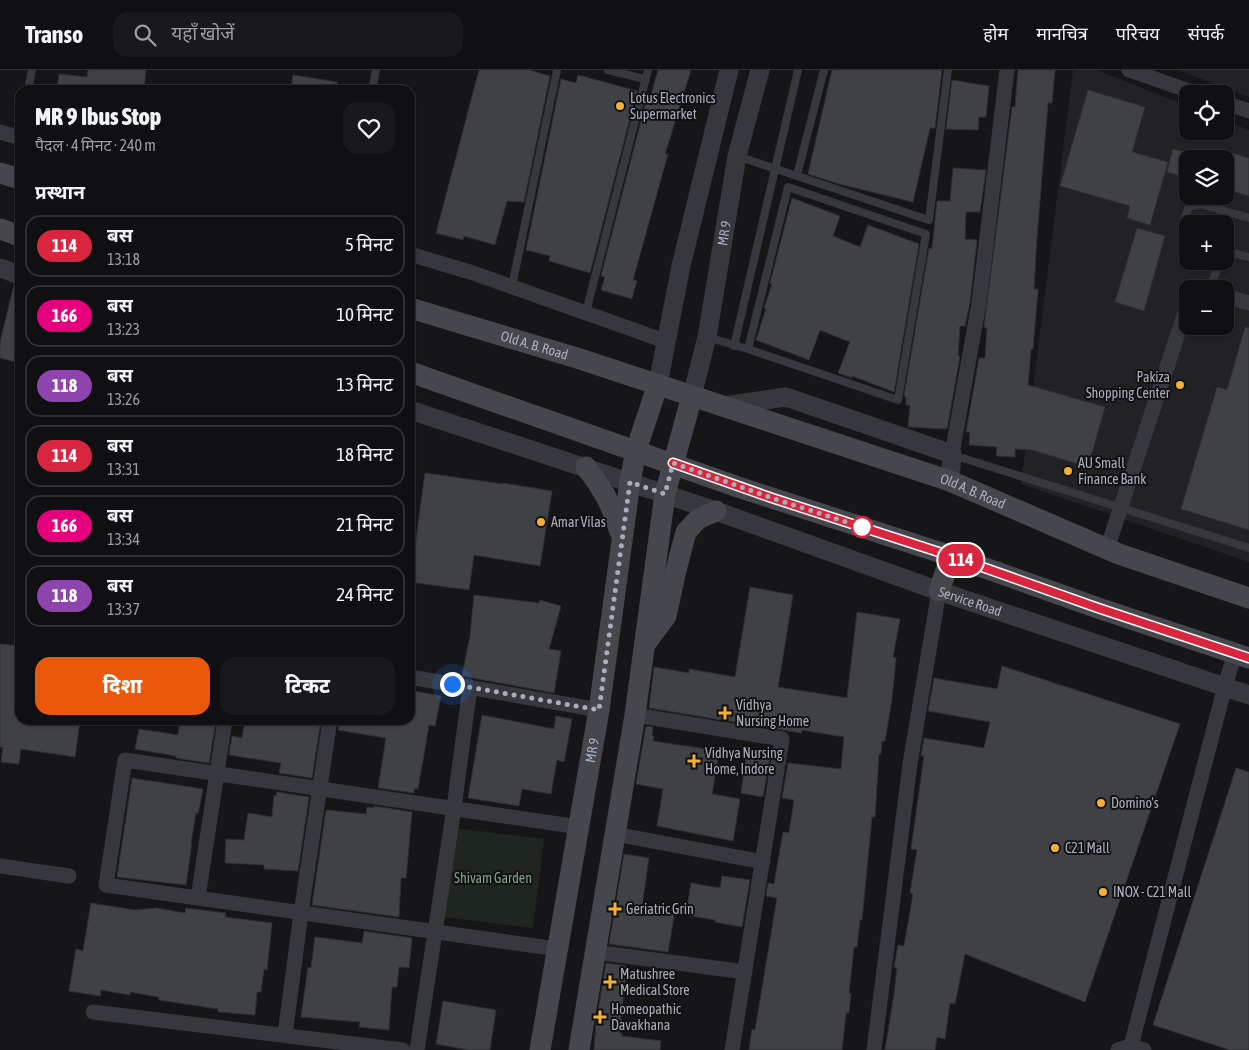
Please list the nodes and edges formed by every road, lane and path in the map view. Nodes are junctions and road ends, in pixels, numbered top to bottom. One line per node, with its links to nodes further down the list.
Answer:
1 (32, 70): 14 (lane)
2 (376, 70): 15 (lane)
3 (557, 70): 35 (lane)
4 (608, 70): 13 (lane)
5 (648, 70): 13 (lane)
6 (729, 70): 42 (street)
7 (760, 70): 21 (street, MR 9)
8 (798, 70): 22 (lane)
9 (824, 70): 24 (lane)
10 (948, 70): 24 (lane)
11 (1007, 70): 51 (street)
12 (1129, 70): 16 (street)
13 (645, 79): 39 (lane)
14 (29, 85)
15 (373, 85)
16 (1179, 87)
17 (1234, 106): 18 (street)
18 (1249, 111)
19 (0, 132): 20 (street)
20 (15, 135)
21 (737, 156): 22 (lane); 41 (street, MR 9)
22 (775, 168): 24 (lane); 43 (lane)
23 (0, 173): 25 (main road)
24 (797, 175)
25 (15, 178)
26 (1186, 215): 27 (lane)
27 (1249, 218)
28 (0, 229): 29 (main road)
29 (15, 234)
30 (1234, 253): 32 (lane)
31 (415, 256): 35 (street)
32 (1249, 257)
33 (0, 268): 34 (street)
34 (15, 273)
35 (512, 286): 39 (street)
36 (1234, 299): 37 (street)
37 (1249, 303)
38 (415, 309): 46 (main road, Old A. B. Road)
39 (586, 312): 42 (street)
40 (1179, 331): 57 (street)
41 (707, 337): 43 (lane); 47 (street, MR 9)
42 (665, 341): 46 (street)
43 (734, 346): 44 (lane)
44 (748, 349): 44 (lane)
45 (415, 374): 50 (main road)
46 (658, 384): 47 (main road, Old A. B. Road); 50 (main road, MR 9)
47 (692, 396): 48 (main road, Old A. B. Road); 52 (main road)
48 (723, 406): 51 (street); 54 (main road, Old A. B. Road)
49 (415, 412): 53 (street, Service Road)
50 (636, 450): 52 (main road); 55 (main road, MR 9)
51 (952, 454): 54 (street); 57 (lane)
52 (673, 463): 56 (main road); 62 (main road)
53 (586, 467): 55 (street, Service Road); 59 (main road)
54 (950, 481): 61 (main road, Old A. B. Road)
55 (630, 482): 56 (street, Service Road); 59 (main road, MR 9)
56 (665, 494): 58 (street, Service Road); 65 (main road)
57 (1121, 508): 60 (lane); 61 (street)
58 (716, 511): 63 (street, Service Road); 65 (main road)
59 (622, 537): 71 (main road, MR 9)
60 (1249, 548)
61 (1107, 549): 64 (main road, Old A. B. Road)
62 (951, 556): 63 (main road); 66 (main road)
63 (939, 591): 68 (street, Service Road); 97 (street)
64 (1249, 598)
65 (645, 644): 72 (main road)
66 (1242, 656): 68 (street)
67 (415, 678): 69 (street)
68 (1225, 686): 70 (street, Service Road); 91 (street)
69 (470, 687): 71 (street); 77 (street)
70 (1249, 695)
71 (599, 710): 78 (main road, MR 9)
72 (635, 715): 79 (main road); 80 (street)
73 (224, 725): 75 (street)
74 (329, 725): 76 (street)
75 (218, 772): 76 (street); 83 (street); 83 (street)
76 (320, 790): 77 (street); 84 (street)
77 (454, 808): 78 (street); 85 (street)
78 (579, 827): 86 (main road, MR 9)
79 (615, 834): 80 (street); 87 (main road)
80 (763, 862): 88 (street)
81 (0, 866): 82 (street)
82 (69, 876)
83 (198, 898): 84 (street)
84 (301, 913): 85 (street); 90 (street)
85 (434, 930): 86 (street); 93 (street)
86 (558, 949): 94 (main road, MR 9)
87 (595, 952): 88 (street); 95 (main road)
88 (745, 972): 96 (street)
89 (93, 1012): 90 (street)
90 (285, 1035): 92 (street)
91 (1130, 1049)
92 (403, 1050)
93 (417, 1050)
94 (540, 1050)
95 (579, 1050)
96 (732, 1050)
97 (874, 1050)

